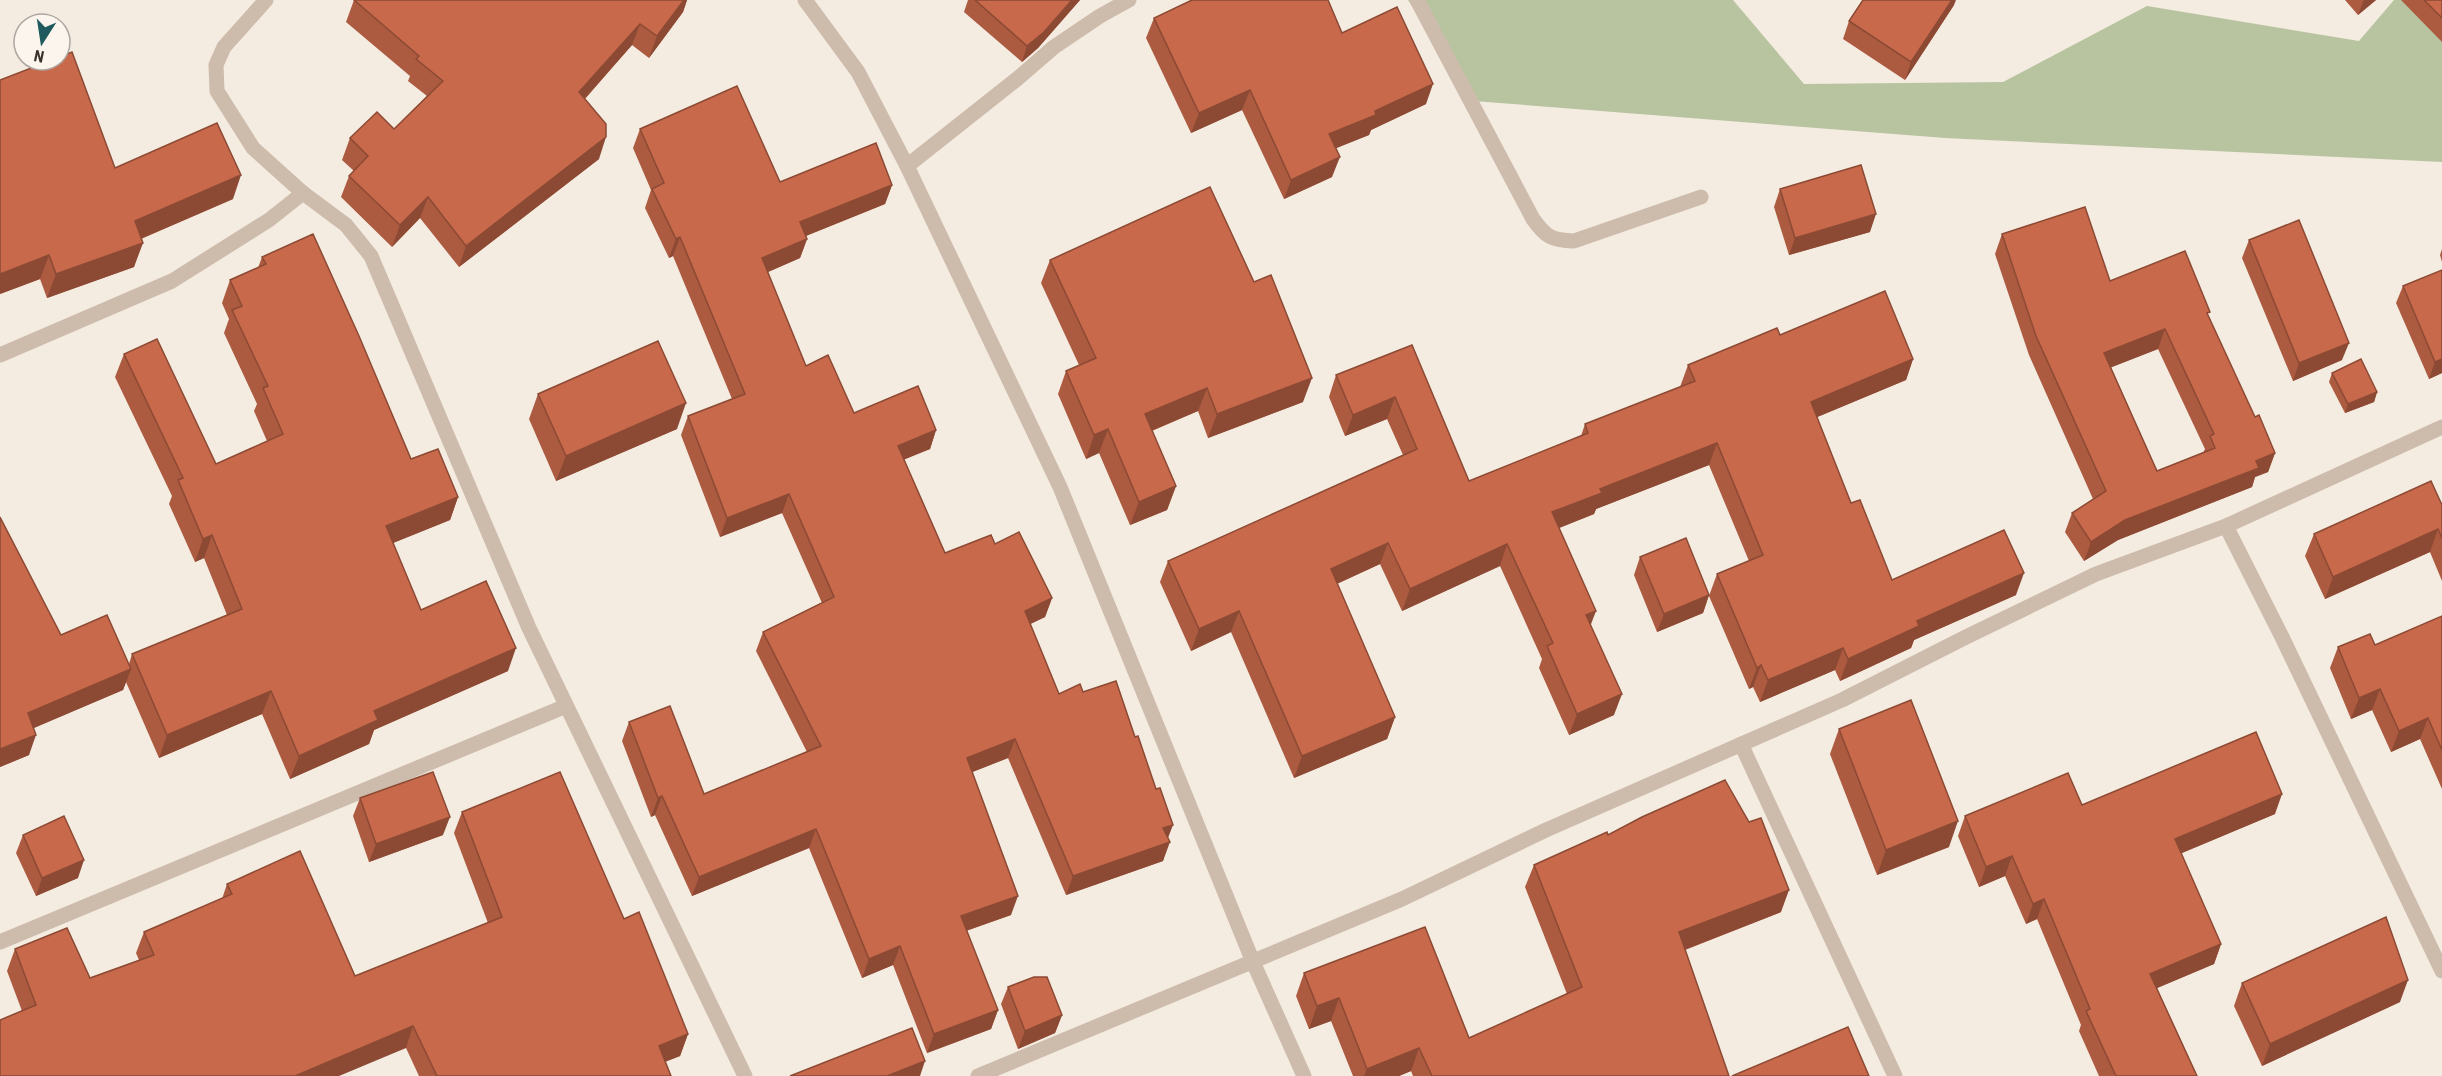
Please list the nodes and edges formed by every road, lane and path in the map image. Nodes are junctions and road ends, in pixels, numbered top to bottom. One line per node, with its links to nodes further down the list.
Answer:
1 (266, 0): 6 (street)
2 (805, 0): 5 (street)
3 (1129, 0): 5 (street)
4 (1417, 0): 7 (street)
5 (907, 166): 14 (street)
6 (303, 193): 8 (street); 11 (street)
7 (1701, 197)
8 (0, 355)
9 (2442, 427): 10 (street)
10 (2226, 526): 12 (street); 15 (street)
11 (566, 706): 13 (street); 16 (street)
12 (1741, 744): 14 (street); 19 (street)
13 (0, 942)
14 (1253, 962): 17 (street); 18 (street)
15 (2442, 971)
16 (745, 1076)
17 (978, 1076)
18 (1304, 1076)
19 (1895, 1076)

